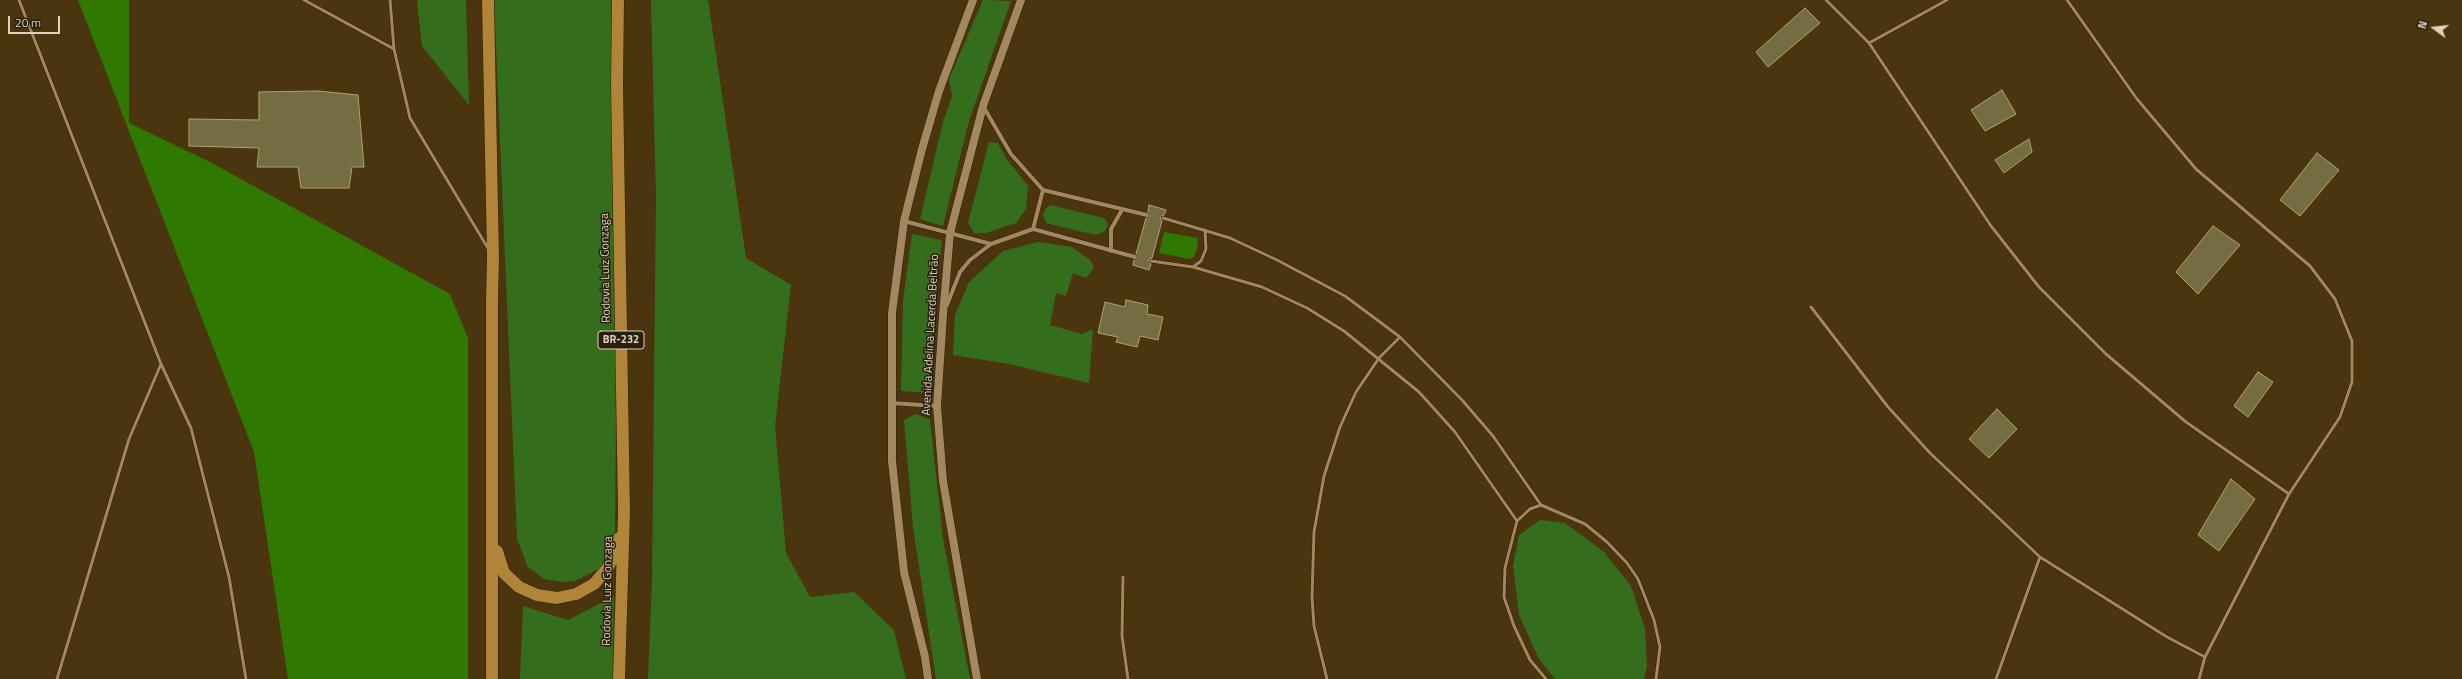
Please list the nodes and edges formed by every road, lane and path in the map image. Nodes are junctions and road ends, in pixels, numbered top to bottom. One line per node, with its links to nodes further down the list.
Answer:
1 (19, 0): 32 (lane)
2 (304, 0): 12 (lane)
3 (390, 0): 12 (lane)
4 (488, 0): 25 (highway)
5 (618, 0): 38 (highway, Rodovia Luiz Gonzaga / BR-232)
6 (974, 0): 18 (main road)
7 (1021, 0): 13 (main road, Avenida Adelina Lacerda Beltrão)
8 (1826, 0): 11 (lane)
9 (1947, 0): 11 (lane)
10 (2067, 0): 35 (lane)
11 (1869, 43): 35 (lane)
12 (394, 49): 25 (lane)
13 (983, 106): 14 (street); 21 (main road, Avenida Adelina Lacerda Beltrão)
14 (1043, 190): 15 (street); 19 (street)
15 (1122, 210): 16 (street); 23 (street)
16 (1147, 215)
17 (1163, 218): 20 (lane)
18 (904, 221): 21 (street); 33 (main road)
19 (1033, 229): 22 (street); 23 (street)
20 (1205, 230): 27 (lane); 30 (lane)
21 (950, 233): 22 (street); 29 (main road, Avenida Adelina Lacerda Beltrão)
22 (991, 244): 29 (street)
23 (1111, 251): 24 (street)
24 (1135, 257)
25 (493, 258): 37 (highway)
26 (1152, 261): 27 (lane)
27 (1193, 267): 31 (lane)
28 (1811, 307): 40 (lane)
29 (943, 315): 34 (main road, Avenida Adelina Lacerda Beltrão)
30 (1400, 337): 31 (lane); 36 (lane)
31 (1379, 358): 39 (lane); 50 (lane)
32 (161, 364): 43 (lane); 44 (lane)
33 (890, 402): 34 (street); 47 (main road)
34 (937, 406): 48 (main road, Avenida Adelina Lacerda Beltrão)
35 (2290, 494): 42 (lane)
36 (1541, 505): 39 (lane); 52 (lane)
37 (492, 508): 38 (highway); 45 (highway)
38 (624, 512): 46 (highway, Rodovia Luiz Gonzaga / BR-232)
39 (1517, 521): 51 (lane)
40 (2040, 557): 42 (lane); 53 (lane)
41 (1123, 577): 49 (lane)
42 (2205, 657): 54 (lane)
43 (57, 679)
44 (246, 679)
45 (492, 679)
46 (619, 679)
47 (928, 679)
48 (977, 679)
49 (1128, 679)
50 (1327, 679)
51 (1546, 679)
52 (1656, 679)
53 (1996, 679)
54 (2199, 679)

